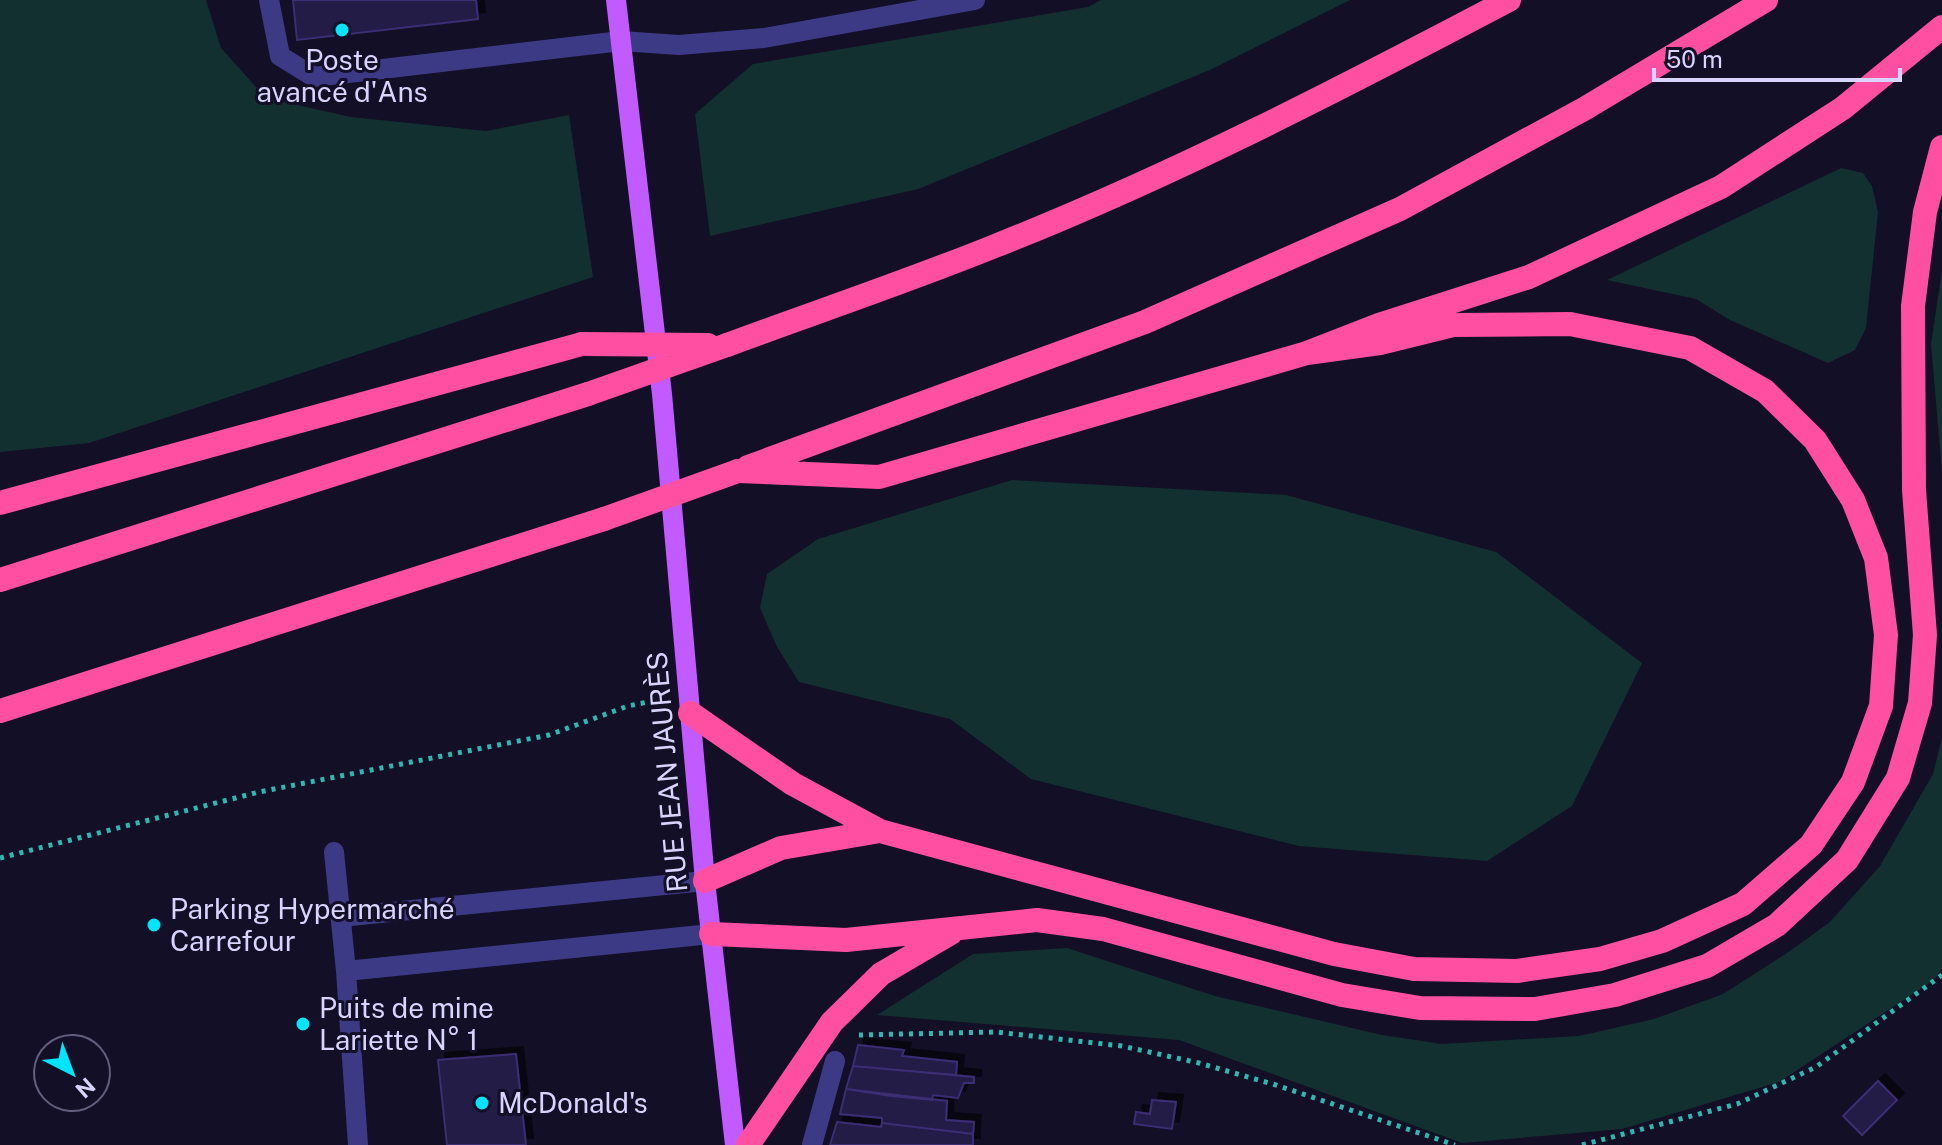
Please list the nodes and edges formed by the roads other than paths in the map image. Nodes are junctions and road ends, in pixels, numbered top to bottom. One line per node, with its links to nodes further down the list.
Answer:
1 (269, 0): 7 (street)
2 (616, 0): 7 (main road, RUE JEAN JAURÈS)
3 (975, 0): 7 (street)
4 (1509, 0): 9 (highway)
5 (1766, 0): 12 (highway)
6 (1942, 27): 10 (highway)
7 (621, 41): 16 (main road, RUE JEAN JAURÈS)
8 (1942, 147): 22 (highway)
9 (727, 345): 11 (highway, bridge); 15 (highway, bridge)
10 (1307, 353): 12 (highway); 18 (highway)
11 (134, 464): 13 (highway); 14 (highway)
12 (738, 471): 17 (highway, bridge)
13 (0, 487)
14 (0, 503)
15 (0, 580)
16 (689, 704): 18 (highway); 20 (main road, RUE JEAN JAURÈS)
17 (0, 711)
18 (880, 831): 20 (highway)
19 (334, 852): 21 (street)
20 (705, 881): 21 (street); 23 (main road, RUE JEAN JAURÈS)
21 (340, 917): 24 (street)
22 (960, 928): 23 (highway); 28 (highway)
23 (711, 934): 24 (street); 27 (main road, RUE JEAN JAURÈS)
24 (346, 971): 26 (street)
25 (835, 1061): 29 (street)
26 (358, 1145)
27 (735, 1145)
28 (748, 1145)
29 (812, 1145)

